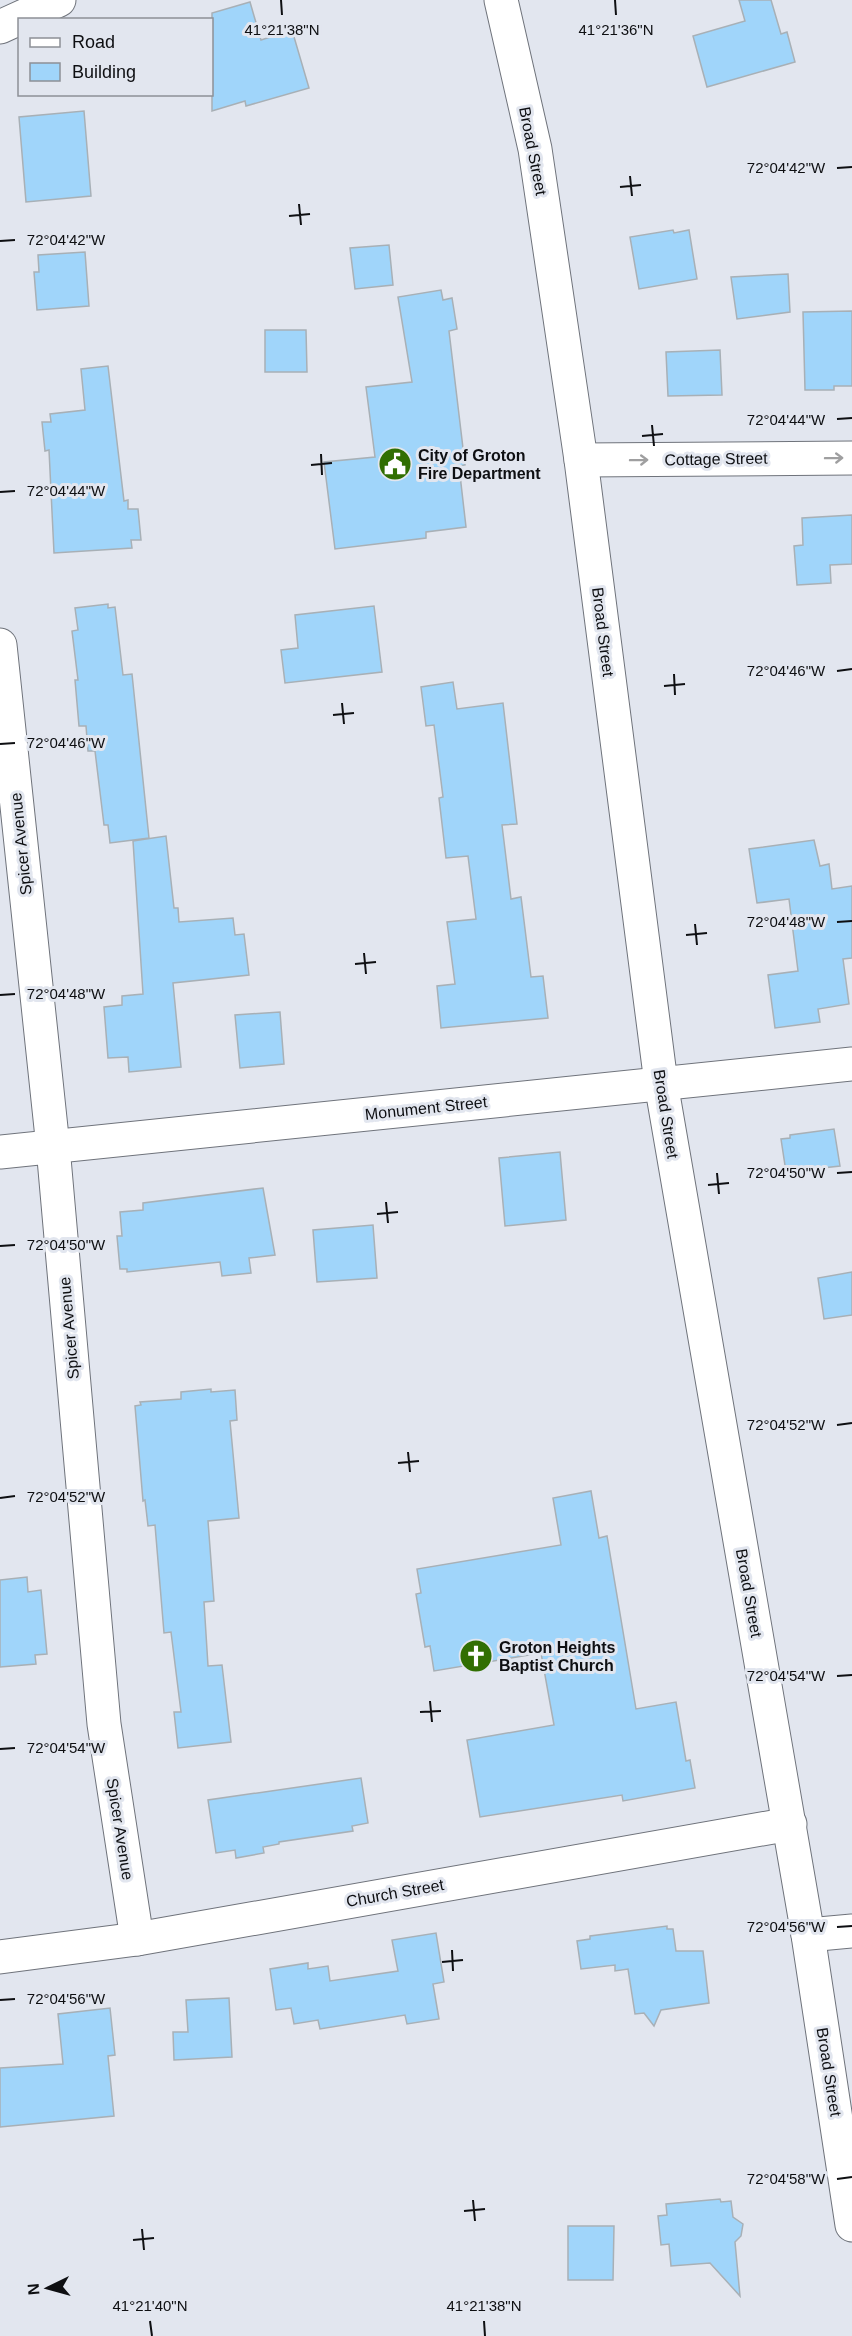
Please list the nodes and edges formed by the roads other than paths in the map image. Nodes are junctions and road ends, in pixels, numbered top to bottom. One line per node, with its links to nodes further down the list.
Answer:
1 (59, 0): 3 (street)
2 (501, 0): 7 (street, Broad Street)
3 (20, 18)
4 (18, 19): 5 (street)
5 (0, 27)
6 (852, 458): 7 (street, Cottage Street, one-way to 6)
7 (581, 460): 10 (street, Broad Street)
8 (0, 645): 11 (street, Spicer Avenue)
9 (852, 1064): 10 (street, Monument Street)
10 (661, 1083): 11 (street, Monument Street); 13 (street, Broad Street)
11 (53, 1147): 12 (street, Monument Street); 16 (street, Spicer Avenue)
12 (0, 1152)
13 (790, 1824): 15 (street, Broad Street); 16 (street, Church Street)
14 (852, 1932): 15 (street)
15 (808, 1935): 18 (street, Broad Street)
16 (137, 1939): 17 (street, Church Street)
17 (0, 1957)
18 (852, 2225)

